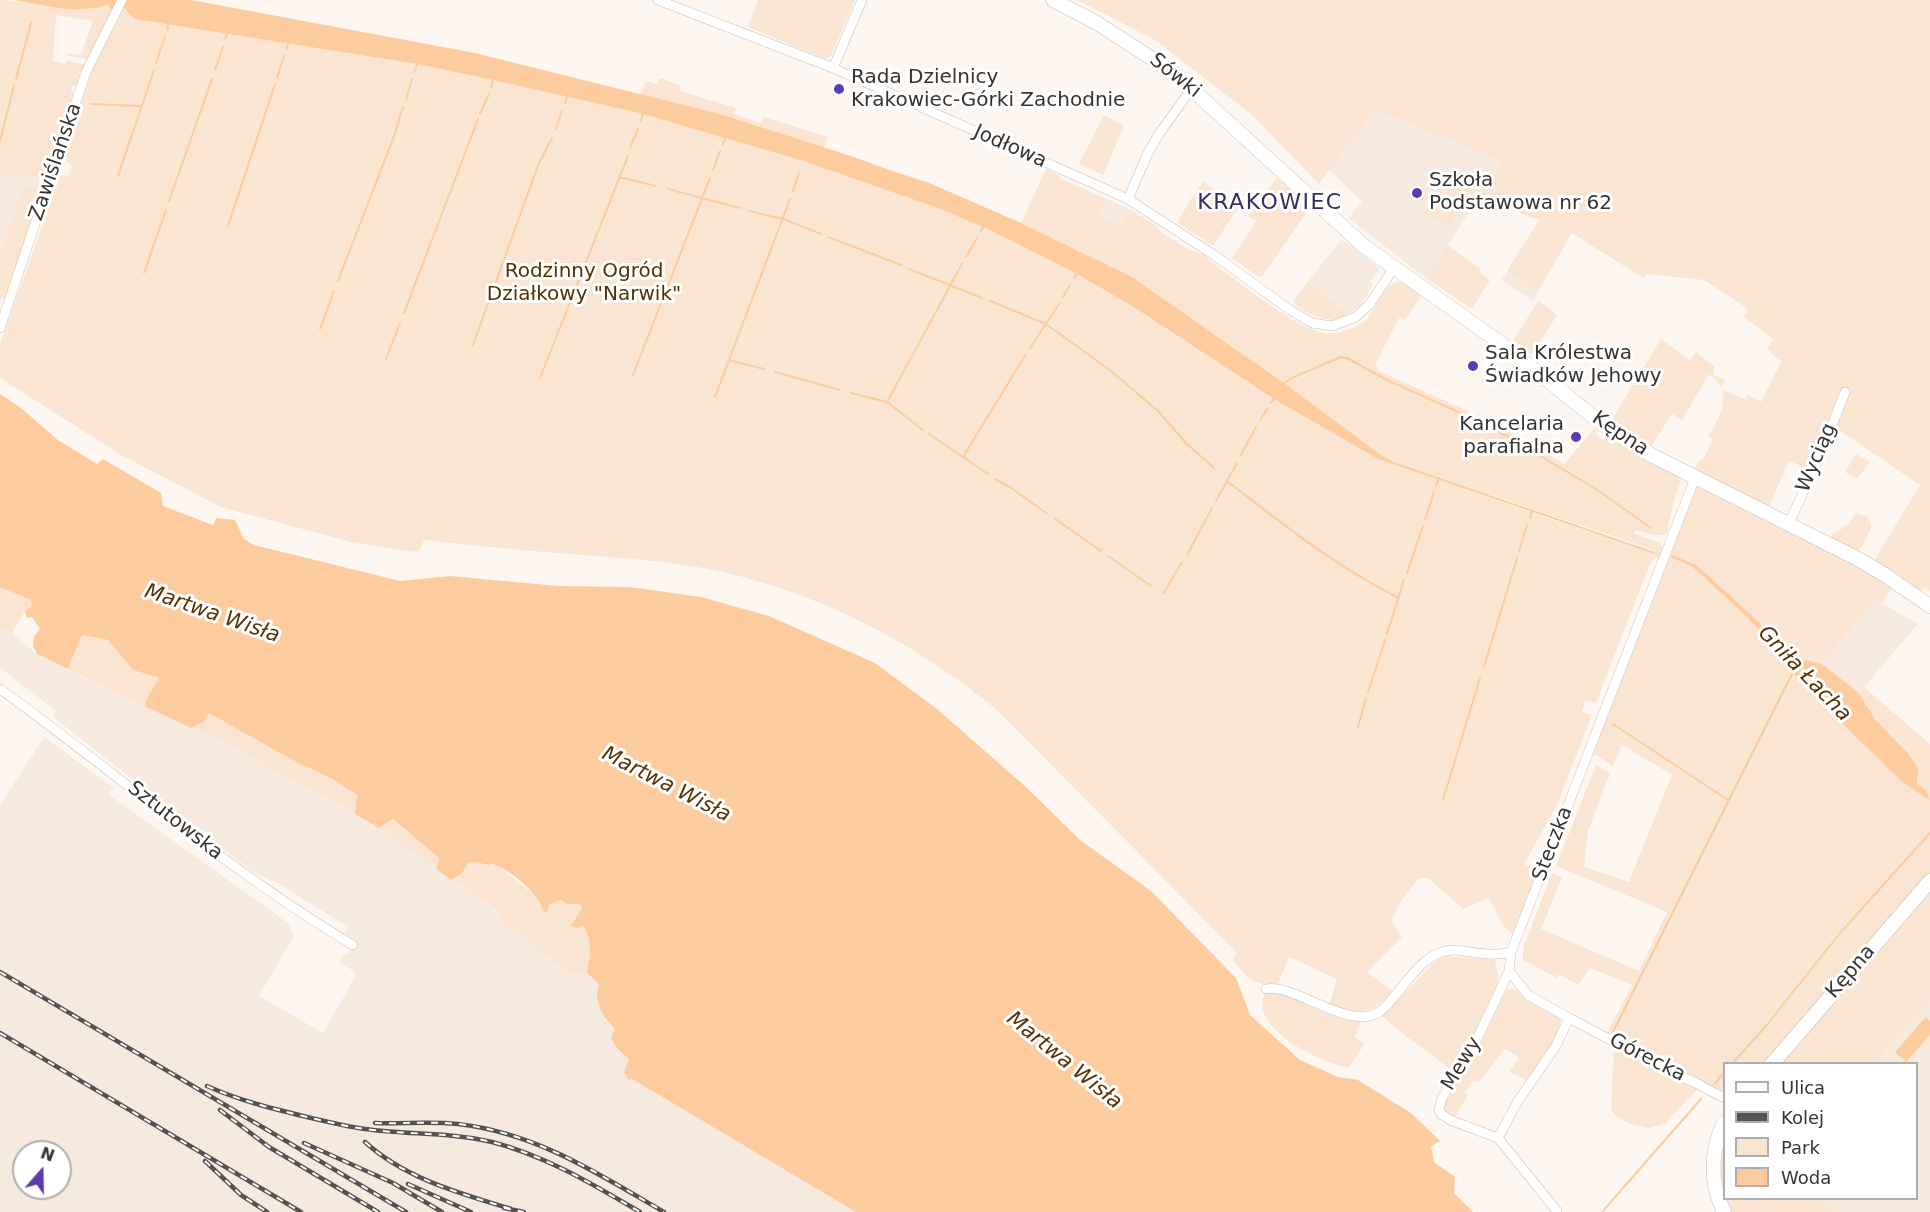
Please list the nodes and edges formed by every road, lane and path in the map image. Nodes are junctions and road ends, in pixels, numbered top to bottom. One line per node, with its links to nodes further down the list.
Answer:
1 (122, 0): 10 (street, Zawiślańska)
2 (658, 0): 5 (street, Jodłowa)
3 (862, 0): 5 (street)
4 (1053, 0): 6 (street, Sówki)
5 (833, 68): 8 (street, Jodłowa)
6 (1192, 88): 7 (street, Sówki); 8 (street)
7 (1283, 172): 9 (street, Kępna)
8 (1128, 199): 9 (street, Jodłowa)
9 (1394, 268): 12 (street, Kępna)
10 (0, 328)
11 (1845, 392): 13 (street, Wyciąg)
12 (1695, 478): 13 (street, Kępna); 18 (street, Steczka)
13 (1789, 523): 14 (street, Kępna)
14 (1930, 606)
15 (0, 689): 17 (street, Sztutowska)
16 (1930, 881): 22 (street, Kępna)
17 (353, 945)
18 (1511, 952): 19 (street); 20 (street)
19 (1509, 971): 21 (street, Górecka); 25 (street, Mewy)
20 (1266, 989)
21 (1569, 1018): 23 (street, Górecka); 25 (street)
22 (1774, 1062)
23 (1723, 1097)
24 (1723, 1128): 27 (street)
25 (1498, 1138): 26 (street)
26 (1557, 1211)
27 (1724, 1212)

